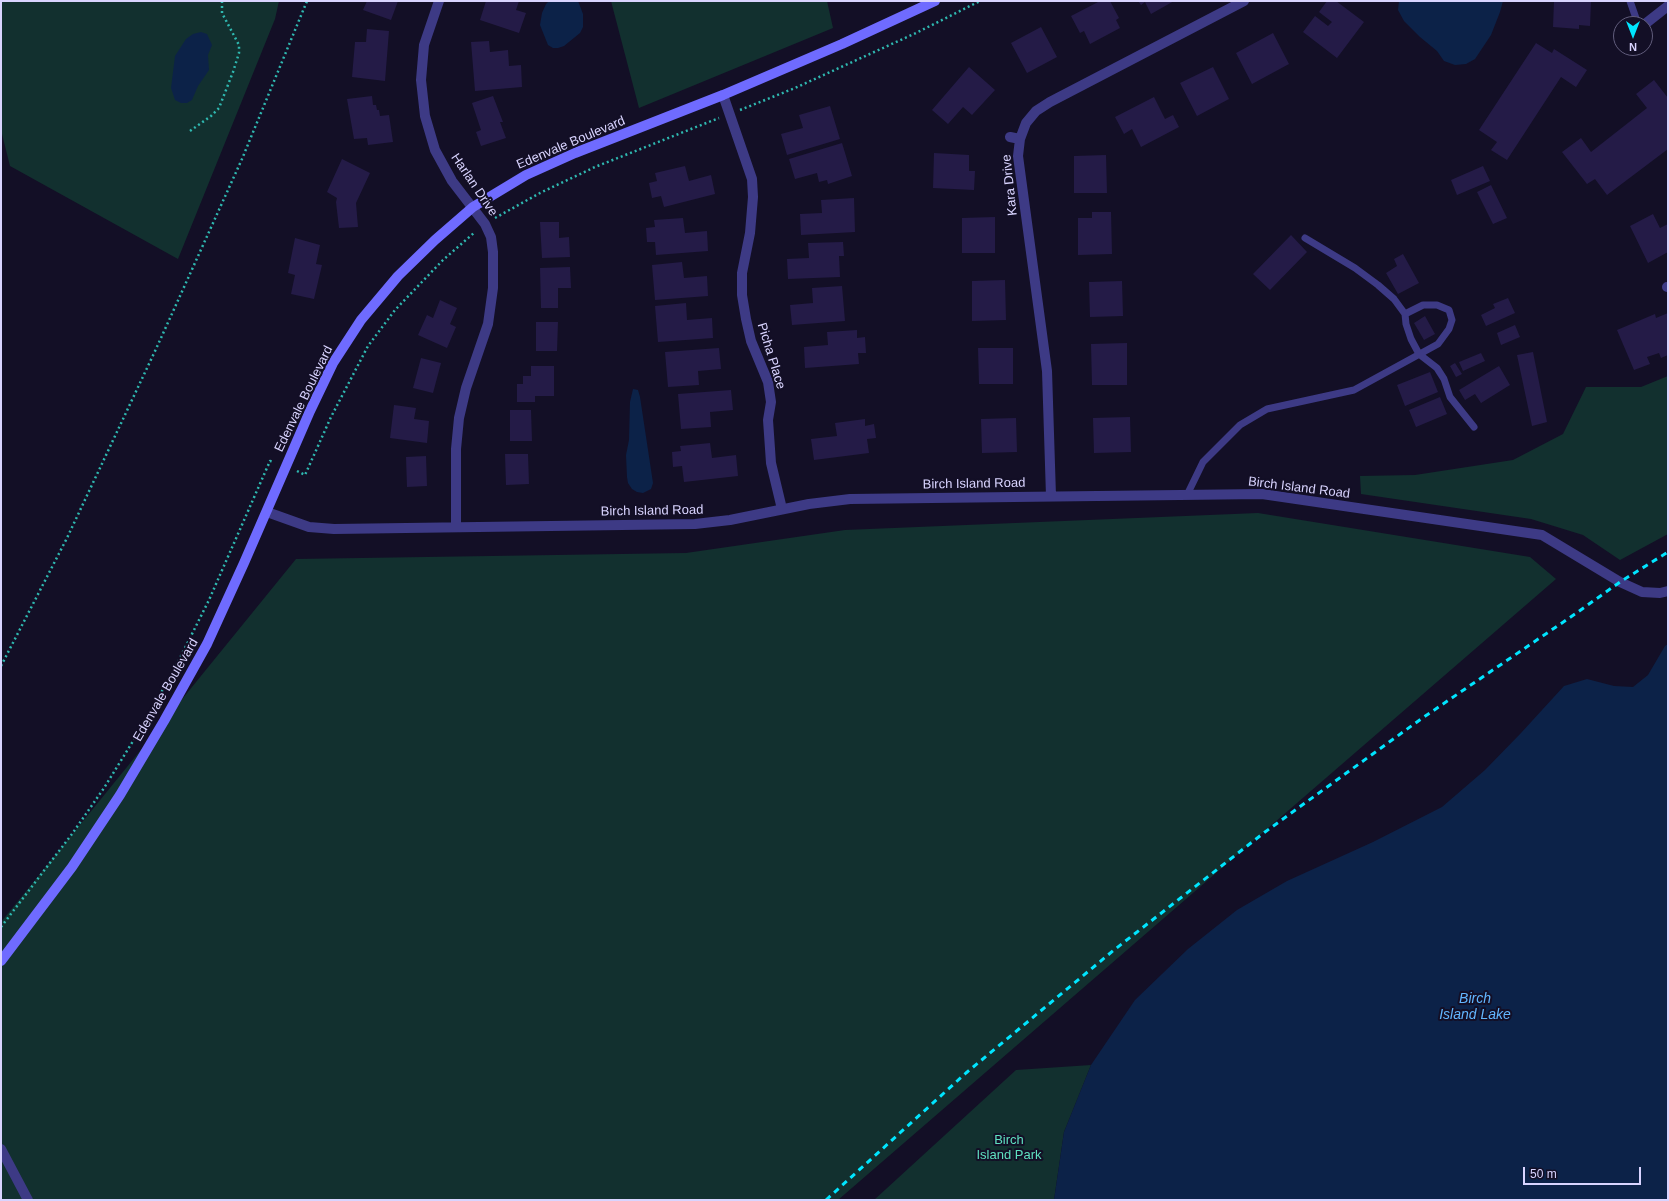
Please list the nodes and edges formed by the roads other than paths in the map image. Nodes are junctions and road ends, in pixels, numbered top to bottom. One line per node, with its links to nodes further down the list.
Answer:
1 (439, 1): 11 (street, Harlan Drive)
2 (1244, 1): 10 (street, Kara Drive)
3 (1630, 1): 6 (lane)
4 (929, 2): 8 (street, Edenvale Boulevard)
5 (1668, 6): 7 (street)
6 (1635, 16)
7 (1653, 18)
8 (723, 95): 11 (street, Edenvale Boulevard); 18 (street, Picha Place)
9 (1010, 137): 10 (street)
10 (1020, 140): 17 (street, Kara Drive)
11 (473, 207): 19 (street, Edenvale Boulevard); 20 (street, Harlan Drive)
12 (1305, 238): 13 (lane)
13 (1405, 314): 14 (lane); 14 (lane)
14 (1419, 354): 15 (lane); 16 (lane)
15 (1474, 427)
16 (1187, 495): 17 (street, Birch Island Road); 21 (street, Birch Island Road)
17 (1051, 496): 18 (street, Birch Island Road)
18 (782, 509): 20 (street, Birch Island Road)
19 (267, 512): 20 (street, Birch Island Road); 22 (street, Edenvale Boulevard)
20 (456, 527)
21 (1668, 591)
22 (1, 961)
23 (1, 1149): 24 (street)
24 (28, 1200)

